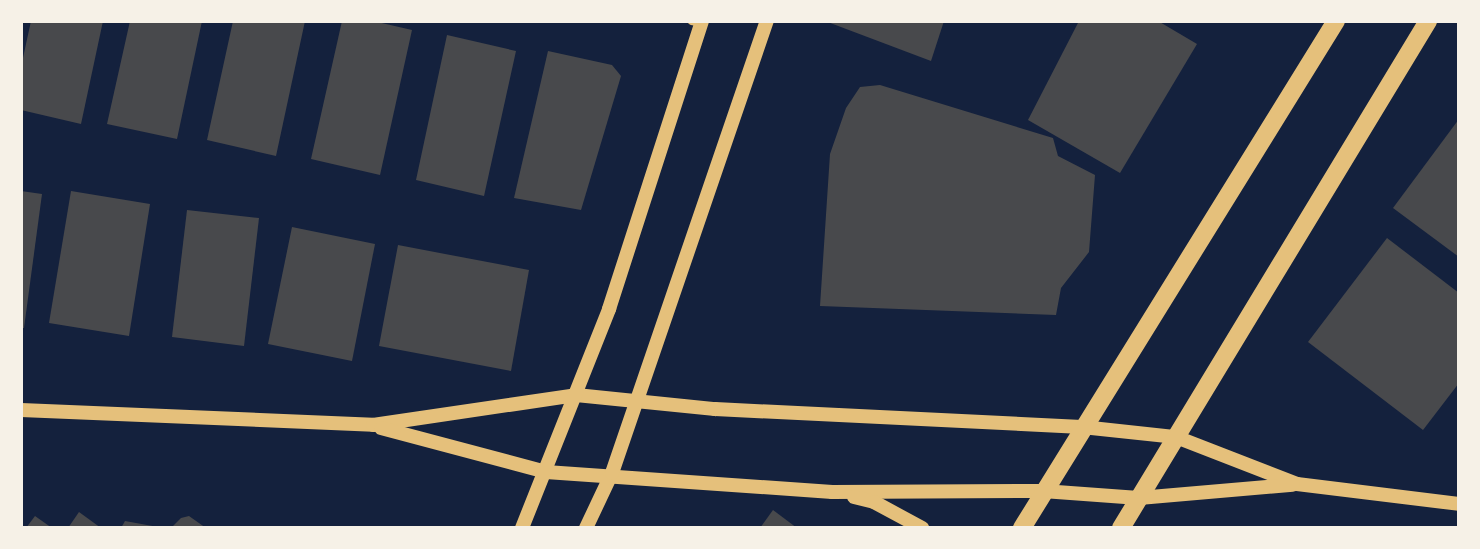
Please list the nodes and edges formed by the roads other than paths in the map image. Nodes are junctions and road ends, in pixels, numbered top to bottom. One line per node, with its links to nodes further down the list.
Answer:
1 (767, 21): 6 (main road)
2 (1336, 21): 9 (main road)
3 (1428, 21): 10 (main road)
4 (698, 22): 5 (main road)
5 (576, 395): 6 (main road); 8 (main road); 11 (main road)
6 (635, 404): 9 (main road); 12 (main road)
7 (21, 410): 8 (main road)
8 (373, 425): 11 (main road)
9 (1082, 427): 10 (main road); 14 (main road)
10 (1176, 437): 13 (main road); 16 (main road)
11 (546, 472): 12 (main road); 18 (main road)
12 (612, 473): 15 (main road); 19 (main road)
13 (1297, 484): 16 (main road); 17 (main road)
14 (1043, 491): 15 (main road); 16 (main road); 21 (main road)
15 (832, 492): 20 (main road)
16 (1139, 498): 22 (main road)
17 (1459, 504)
18 (522, 528)
19 (586, 528)
20 (922, 528)
21 (1022, 528)
22 (1121, 528)

